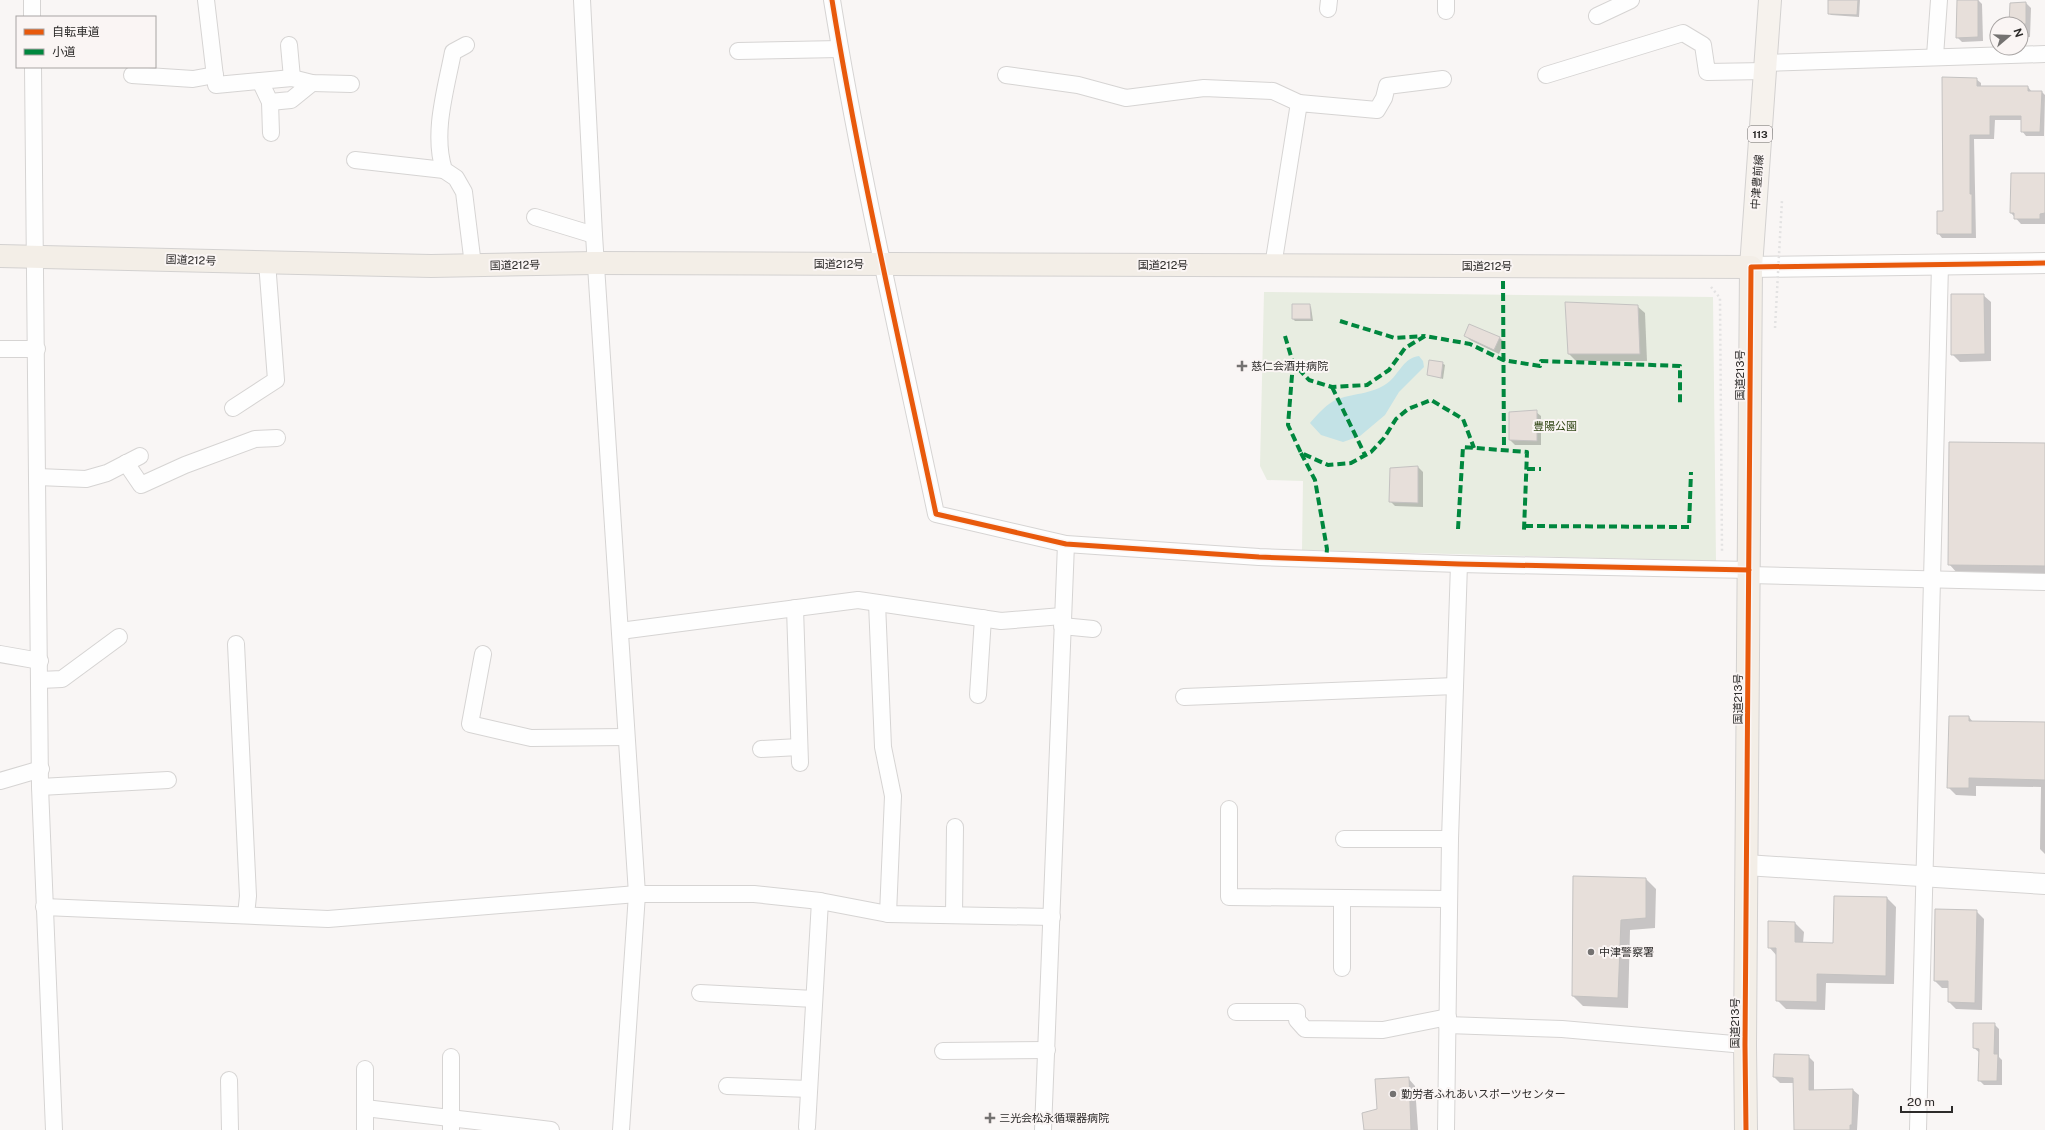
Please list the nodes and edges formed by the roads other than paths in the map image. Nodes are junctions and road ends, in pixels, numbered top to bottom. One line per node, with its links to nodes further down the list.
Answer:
1 (32, 0): 8 (street)
2 (206, 0): 19 (street)
3 (582, 0): 33 (street)
4 (832, 0): 12 (street)
5 (1631, 0): 9 (street)
6 (1770, 0): 16 (main road, 中津豊前線 / 113)
7 (1938, 0): 15 (street)
8 (32, 16)
9 (1597, 16)
10 (289, 45): 22 (street)
11 (466, 45): 31 (street)
12 (840, 49): 13 (street); 39 (street)
13 (738, 51)
14 (2045, 54): 15 (street)
15 (1935, 56): 16 (street)
16 (1765, 67): 21 (street); 43 (main road, 中津豊前線 / 113)
17 (33, 68): 34 (street)
18 (132, 75): 19 (street)
19 (215, 75): 24 (street)
20 (1006, 75): 28 (street)
21 (1546, 75)
22 (292, 78): 24 (street); 25 (street)
23 (1442, 79): 28 (street)
24 (260, 81): 27 (street)
25 (312, 83): 26 (street); 27 (street)
26 (351, 84)
27 (270, 102): 29 (street)
28 (1299, 103): 42 (street)
29 (271, 133)
30 (354, 160): 31 (street)
31 (444, 170): 40 (street)
32 (535, 217): 33 (street)
33 (594, 234): 37 (street)
34 (35, 255): 35 (highway, 国道212号); 36 (highway, 国道212号); 45 (street)
35 (0, 256)
36 (267, 262): 40 (highway, 国道212号); 46 (street)
37 (595, 263): 39 (highway, 国道212号); 40 (highway, 国道212号); 59 (street)
38 (2045, 263): 41 (street)
39 (883, 264): 42 (highway, 国道212号); 49 (street)
40 (473, 265)
41 (1940, 265): 43 (street); 52 (street)
42 (1273, 266): 43 (highway, 国道212号)
43 (1751, 267): 51 (highway, 国道213号)
44 (0, 349): 45 (street)
45 (37, 350): 48 (street)
46 (233, 408)
47 (277, 438): 48 (street)
48 (38, 477): 64 (street)
49 (1066, 544): 50 (street); 57 (street)
50 (1459, 564): 51 (street); 66 (street)
51 (1749, 572): 52 (street); 81 (highway, 国道213号)
52 (1931, 579): 53 (street); 82 (street)
53 (2045, 582)
54 (877, 603): 55 (street); 56 (street); 89 (street)
55 (795, 608): 59 (street); 70 (street)
56 (983, 618): 57 (street); 67 (street)
57 (1062, 621): 58 (street); 92 (street)
58 (1093, 629)
59 (620, 631): 69 (street)
60 (119, 637): 65 (street)
61 (236, 644): 90 (street)
62 (0, 654): 64 (street)
63 (482, 654): 69 (street)
64 (40, 661): 65 (street)
65 (40, 680): 73 (street)
66 (1455, 686): 68 (street); 80 (street)
67 (978, 695)
68 (1184, 696)
69 (626, 737): 84 (street)
70 (800, 747): 71 (street); 72 (street)
71 (761, 749)
72 (800, 764)
73 (41, 769): 75 (street); 76 (street)
74 (168, 780): 76 (street)
75 (0, 781)
76 (40, 787): 88 (street)
77 (1229, 809): 85 (street)
78 (955, 827): 91 (street)
79 (1344, 839): 80 (street)
80 (1450, 839): 86 (street)
81 (1746, 865): 82 (street); 98 (highway, 国道213号)
82 (1925, 876): 83 (street); 117 (street)
83 (2045, 884)
84 (637, 894): 87 (street); 90 (street); 113 (street)
85 (1342, 898): 86 (street); 93 (street)
86 (1449, 899): 97 (street)
87 (820, 902): 89 (street); 95 (street)
88 (44, 907): 90 (street); 109 (street)
89 (888, 914): 91 (street)
90 (246, 915)
91 (954, 915): 92 (street)
92 (1052, 917): 99 (street)
93 (1342, 968)
94 (700, 993): 95 (street)
95 (814, 999): 105 (street)
96 (1236, 1012): 97 (street)
97 (1447, 1021): 98 (street); 115 (street)
98 (1745, 1045): 116 (highway, 国道213号)
99 (1048, 1050): 100 (street); 114 (street)
100 (943, 1051)
101 (451, 1057): 107 (street)
102 (365, 1069): 106 (street)
103 (229, 1080): 110 (street)
104 (727, 1086): 105 (street)
105 (809, 1089): 108 (street)
106 (366, 1108): 107 (street); 111 (street)
107 (451, 1124): 112 (street)
108 (806, 1127)
109 (54, 1130)
110 (230, 1130)
111 (365, 1130)
112 (551, 1130)
113 (621, 1130)
114 (1043, 1130)
115 (1446, 1130)
116 (1746, 1130)
117 (1918, 1130)

